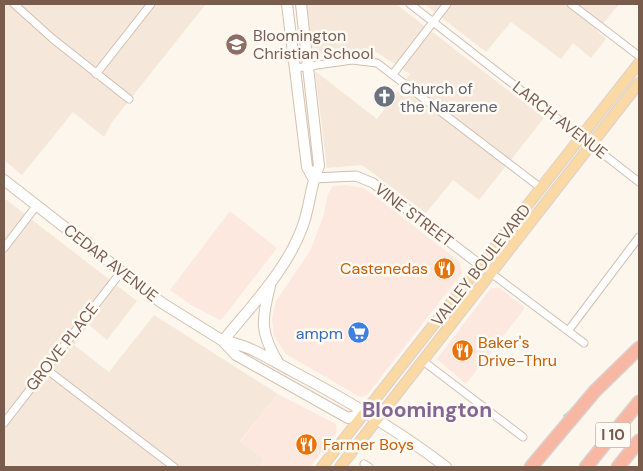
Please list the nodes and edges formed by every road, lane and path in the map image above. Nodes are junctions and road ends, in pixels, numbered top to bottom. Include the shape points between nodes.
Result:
1 (14, 4) edge
2 (151, 4) edge
3 (287, 4) edge
4 (300, 4) edge
5 (410, 4) edge
6 (447, 4) edge
7 (571, 4) edge
8 (433, 21) junction
9 (639, 56) edge
10 (639, 63) edge
11 (308, 67) junction
12 (296, 68) junction
13 (96, 74) junction
14 (393, 74) junction
15 (639, 83) edge
16 (129, 99) dead end
17 (582, 136) junction
18 (591, 144) junction
19 (313, 178) junction
20 (4, 180) edge
21 (639, 182) edge
22 (541, 188) junction
23 (37, 206) junction
24 (639, 237) edge
25 (4, 248) edge
26 (480, 265) junction
27 (121, 272) junction
28 (491, 273) junction
29 (272, 280) junction
30 (568, 331) junction
31 (223, 341) junction
32 (584, 343) dead end
33 (639, 348) edge
34 (423, 361) junction
35 (280, 364) junction
36 (46, 369) junction
37 (639, 402) edge
38 (364, 413) junction
39 (376, 420) junction
40 (4, 423) edge
41 (523, 437) dead end
42 (639, 441) edge
43 (174, 467) edge
44 (322, 467) edge
45 (340, 467) edge
46 (446, 467) edge
47 (531, 467) edge
48 (586, 467) edge
49 (618, 467) edge

1 - 13 street
2 - 13 street
3 - 12 main road
4 - 11 main road
5 - 8 street, LARCH AVENUE
6 - 8 street
7 - 9 street
8 - 14 street
8 - 17 street, LARCH AVENUE
10 - 17 main road, VALLEY BOULEVARD
11 - 12 street
11 - 14 street via 362,60 377,63
11 - 19 main road via 319,166
12 - 19 main road via 307,167
13 - 16 street
14 - 22 street
15 - 18 main road, VALLEY BOULEVARD
17 - 18 street, LARCH AVENUE
17 - 22 main road, VALLEY BOULEVARD
18 - 21 street, LARCH AVENUE
18 - 28 main road, VALLEY BOULEVARD
19 - 26 street, VINE STREET via 356,176 369,180
19 - 29 main road via 302,228
20 - 23 main road, CEDAR AVENUE
22 - 26 main road, VALLEY BOULEVARD
23 - 25 street
23 - 27 main road, CEDAR AVENUE
24 - 30 street
26 - 38 main road, VALLEY BOULEVARD
27 - 31 main road, CEDAR AVENUE via 162,303
27 - 36 street, GROVE PLACE
28 - 30 street
28 - 34 main road, VALLEY BOULEVARD
29 - 31 main road
29 - 35 main road via 262,324 269,347
30 - 32 street
31 - 35 main road, CEDAR AVENUE via 242,344
31 - 38 main road, CEDAR AVENUE via 236,356 348,418
33 - 47 highway via 596,391
34 - 39 main road, VALLEY BOULEVARD
34 - 41 street
35 - 38 main road, CEDAR AVENUE
36 - 40 street, GROVE PLACE
36 - 43 street
37 - 48 highway, I 10
38 - 39 main road, CEDAR AVENUE
38 - 44 main road, VALLEY BOULEVARD
39 - 45 main road, VALLEY BOULEVARD
39 - 46 main road, CEDAR AVENUE via 418,445
42 - 49 highway, I 10

